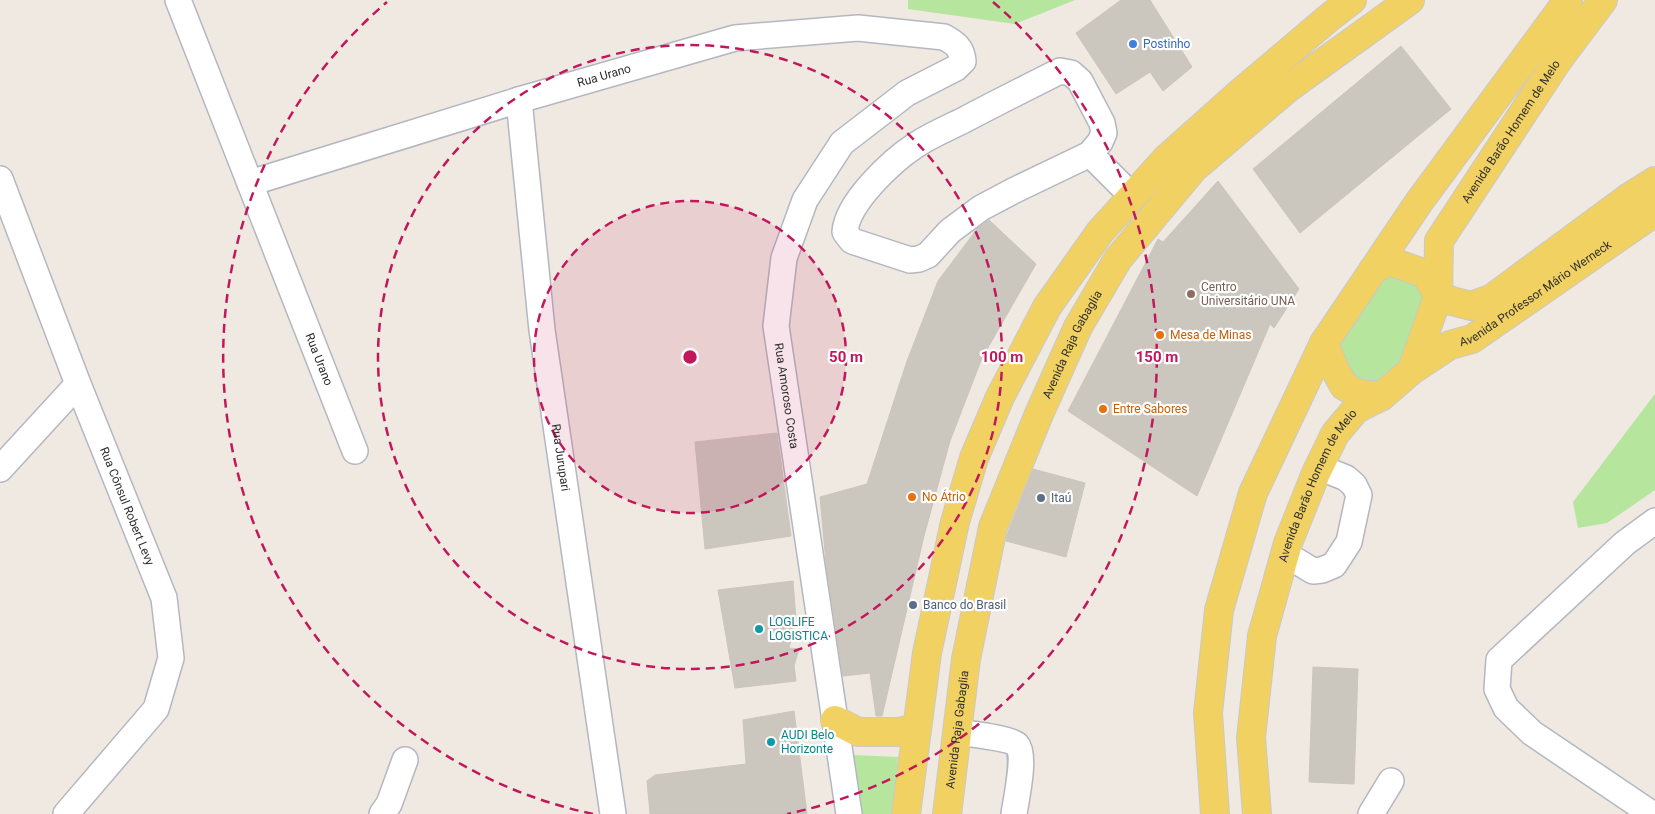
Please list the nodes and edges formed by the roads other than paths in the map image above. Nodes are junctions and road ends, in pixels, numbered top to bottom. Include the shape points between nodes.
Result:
1 (178, 0) edge
2 (1352, 0) edge
3 (1410, 0) edge
4 (1568, 0) edge
5 (1603, 0) edge
6 (1336, 8) edge
7 (962, 53) joint
8 (519, 100) junction
9 (1090, 154) junction
10 (0, 179) edge
11 (1655, 180) edge
12 (250, 184) junction
13 (1132, 196) junction
14 (1628, 198) junction
15 (1645, 218) edge
16 (1373, 270) junction
17 (1438, 296) junction
18 (1324, 343) junction
19 (1412, 370) junction
20 (78, 384) junction
21 (1382, 396) junction
22 (355, 451) dead end
23 (1319, 467) junction
24 (0, 469) edge
25 (1655, 521) edge
26 (1284, 555) junction
27 (835, 720) junction
28 (917, 728) junction
29 (957, 732) junction
30 (404, 760) dead end
31 (1392, 781) dead end
32 (66, 814) edge
33 (382, 814) edge
34 (613, 814) edge
35 (849, 814) edge
36 (906, 814) edge
37 (947, 814) edge
38 (1014, 814) edge
39 (1215, 814) edge
40 (1256, 814) edge
41 (1371, 814) edge
42 (1652, 814) edge

1 - 12 street, Rua Urano
2 - 6 main road
3 - 29 main road, Avenida Raja Gabaglia via 1288,88 1194,168 1118,259 1078,327 993,527 966,658
4 - 16 main road via 1419,202
5 - 17 main road, Avenida Barão Homem de Melo via 1558,60 1439,241
6 - 13 main road via 1173,152
7 - 8 street, Rua Urano via 955,43 944,37 858,28 735,38
7 - 27 street, Rua Amoroso Costa via 963,61 956,68 907,93 842,143 805,200 784,258 776,326
8 - 12 street, Rua Urano
8 - 34 street, Rua Jurupari via 542,330
9 - 9 street via 1104,133 1102,123 1080,81 1071,73 1060,71 918,144 896,160 854,206 845,232 852,241 910,260 920,259 981,208
9 - 13 street
10 - 20 street, Rua Cônsul Robert Levy
11 - 14 main road, Avenida Professor Mário Werneck
12 - 22 street, Rua Urano
13 - 28 main road via 1100,232 1047,307 1000,397 974,458 939,593
14 - 15 main road via 1640,194 1646,203
14 - 17 main road, Avenida Professor Mário Werneck via 1491,300 1471,306
15 - 19 main road, Avenida Professor Mário Werneck via 1472,340 1450,345
16 - 17 main road via 1388,262 1412,268 1426,274
16 - 18 main road
17 - 19 main road, Avenida Barão Homem de Melo
18 - 21 main road via 1344,386 1359,394
18 - 39 main road via 1254,493 1219,610 1208,713
19 - 21 main road, Avenida Barão Homem de Melo
20 - 24 street
20 - 32 street, Rua Cônsul Robert Levy via 164,598 171,658 156,709
21 - 23 main road, Avenida Barão Homem de Melo via 1356,409 1335,434
23 - 26 main road, Avenida Barão Homem de Melo
23 - 26 street via 1346,478 1359,495 1349,542 1334,565 1322,570 1313,571
25 - 42 street via 1626,543 1499,660 1497,689 1506,708 1532,733
26 - 40 main road, Avenida Barão Homem de Melo via 1262,636 1251,738
27 - 28 main road via 858,732 899,732
27 - 35 street, Rua Amoroso Costa
28 - 36 main road
29 - 37 main road, Avenida Raja Gabaglia
29 - 38 street via 1016,744 1021,759
30 - 33 street via 389,804
31 - 41 street

